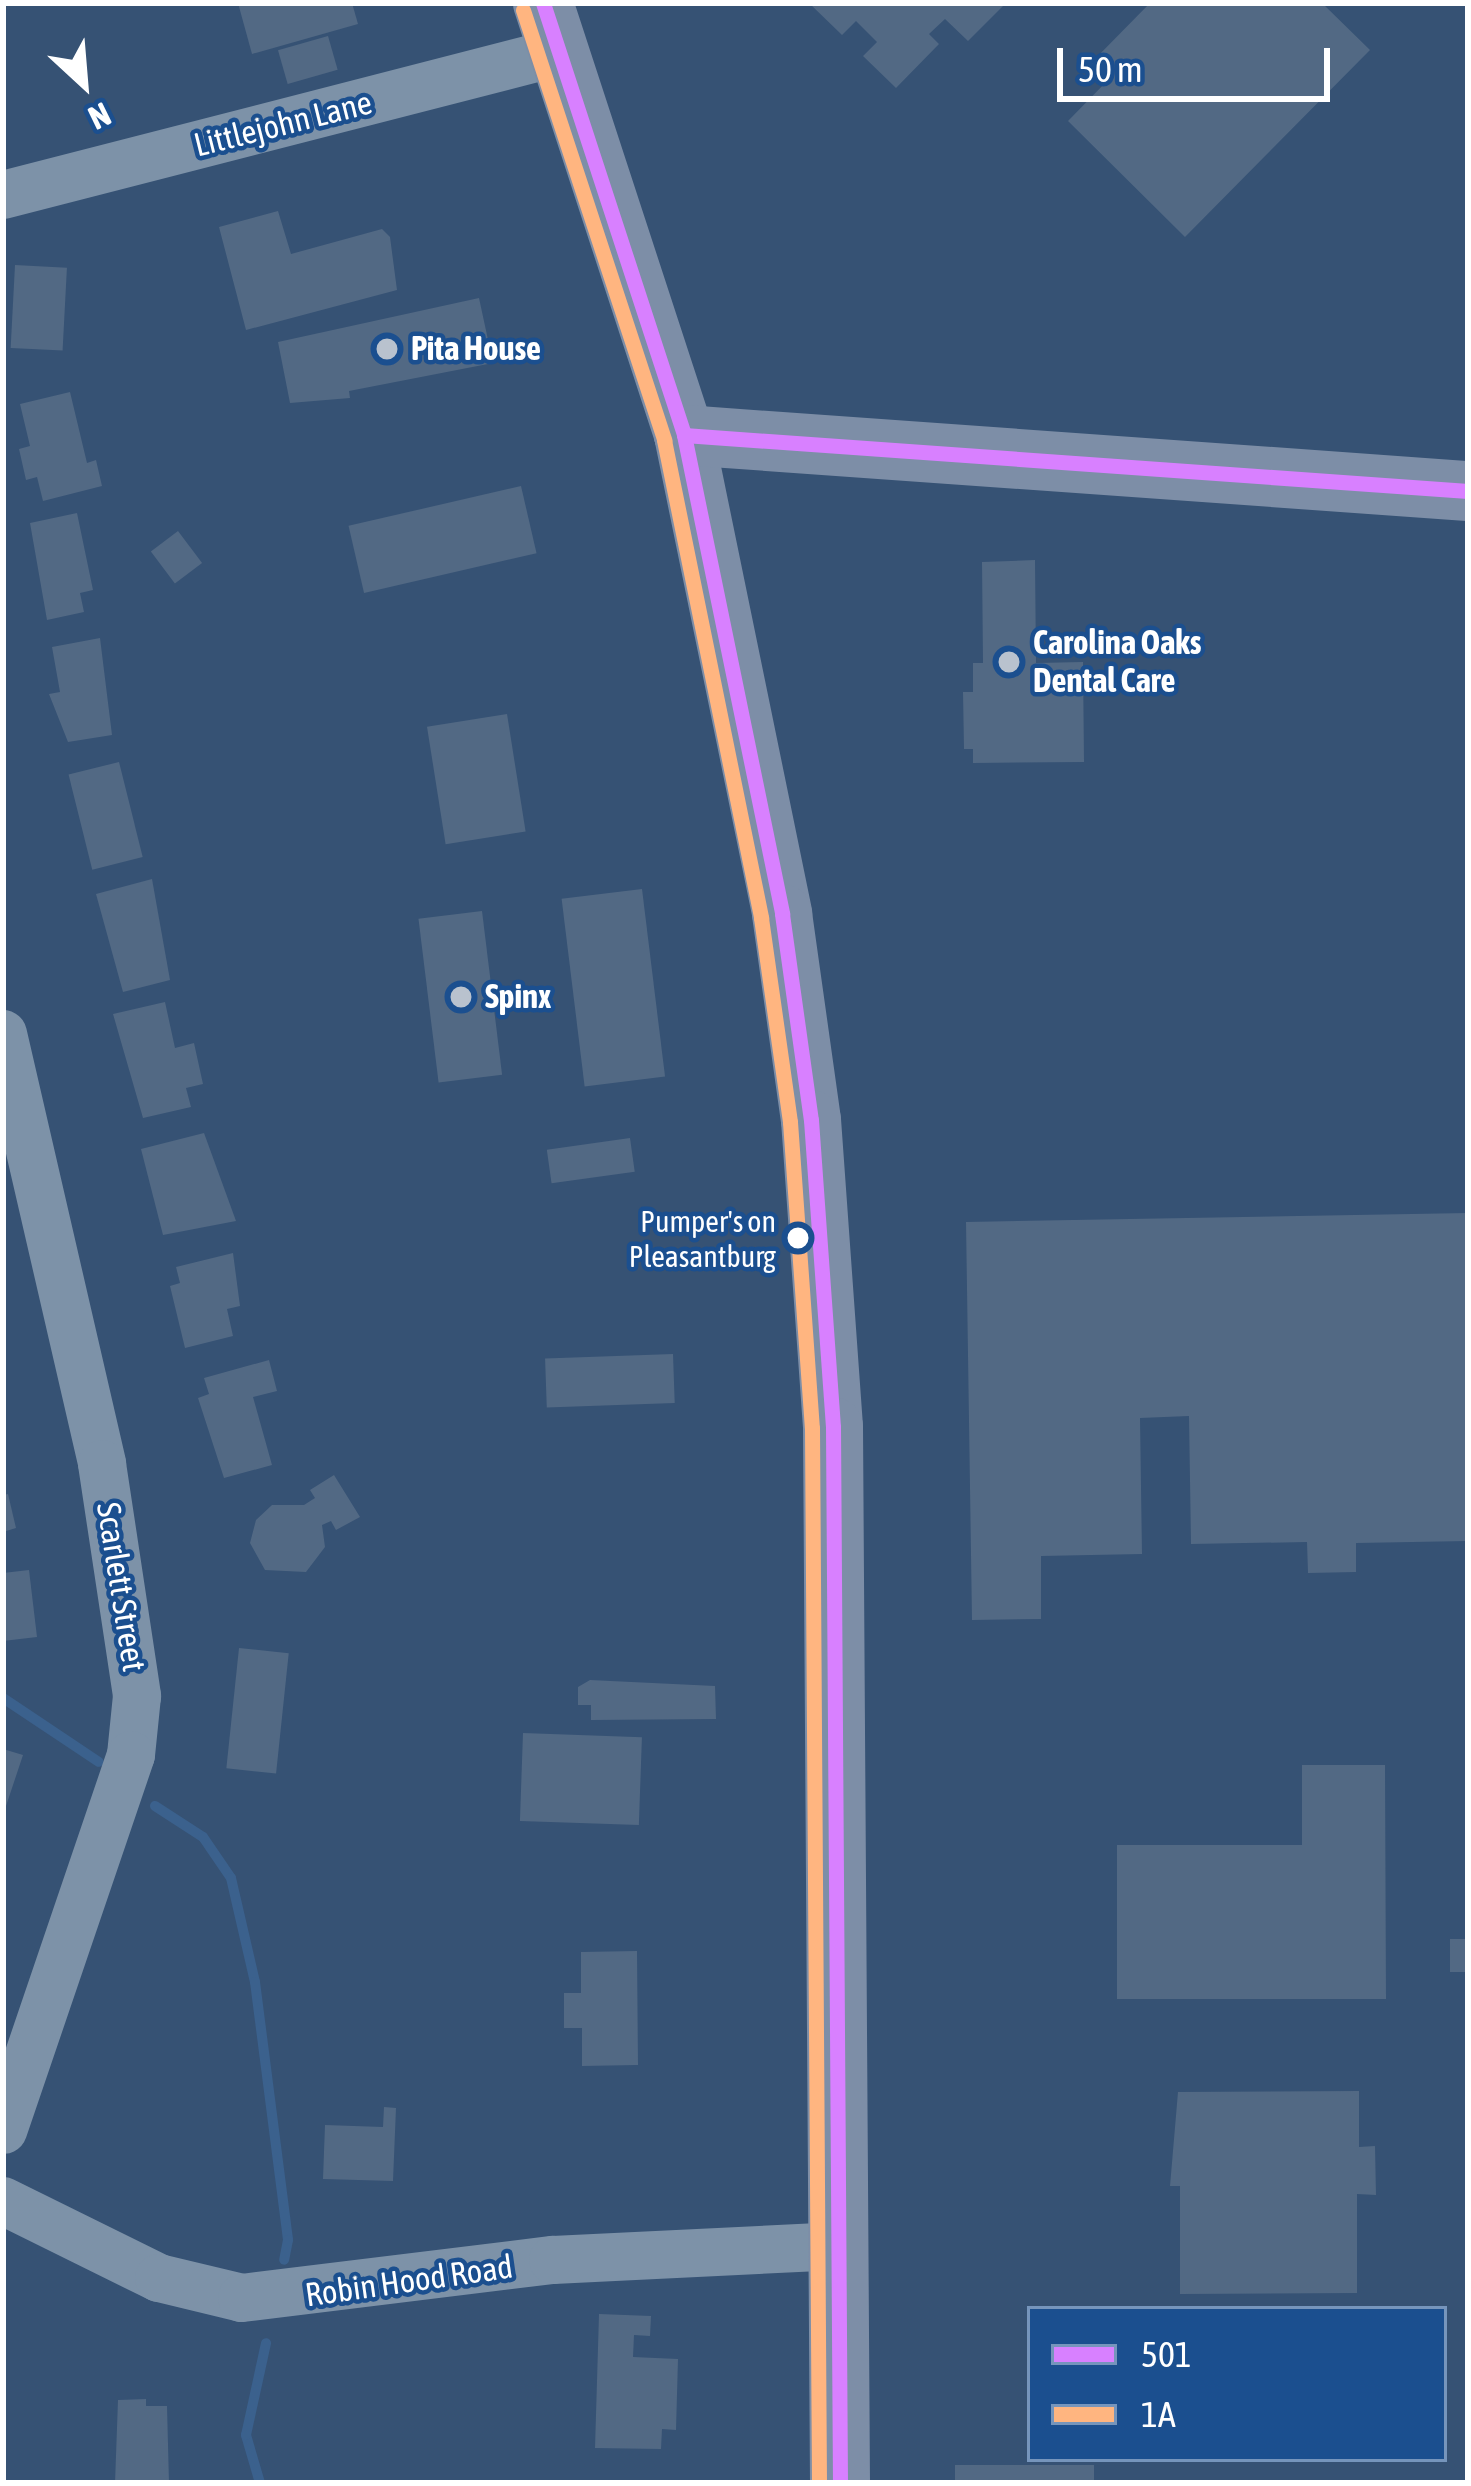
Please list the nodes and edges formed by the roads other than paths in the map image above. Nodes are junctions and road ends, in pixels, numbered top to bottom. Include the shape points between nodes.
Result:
1 (553, 27) edge
2 (3, 195) edge
3 (684, 435) junction
4 (1468, 491) edge
5 (3, 1034) edge
6 (3, 2130) edge
7 (3, 2201) edge
8 (835, 2246) junction
9 (840, 2483) edge

1 - 2 street, Littlejohn Lane
1 - 3 main road
3 - 4 main road
3 - 8 main road via 782,914 811,1120 833,1427
5 - 6 street, Scarlett Street via 102,1464 137,1696 131,1755
7 - 8 street, Robin Hood Road via 159,2278 242,2298 553,2260
8 - 9 main road

